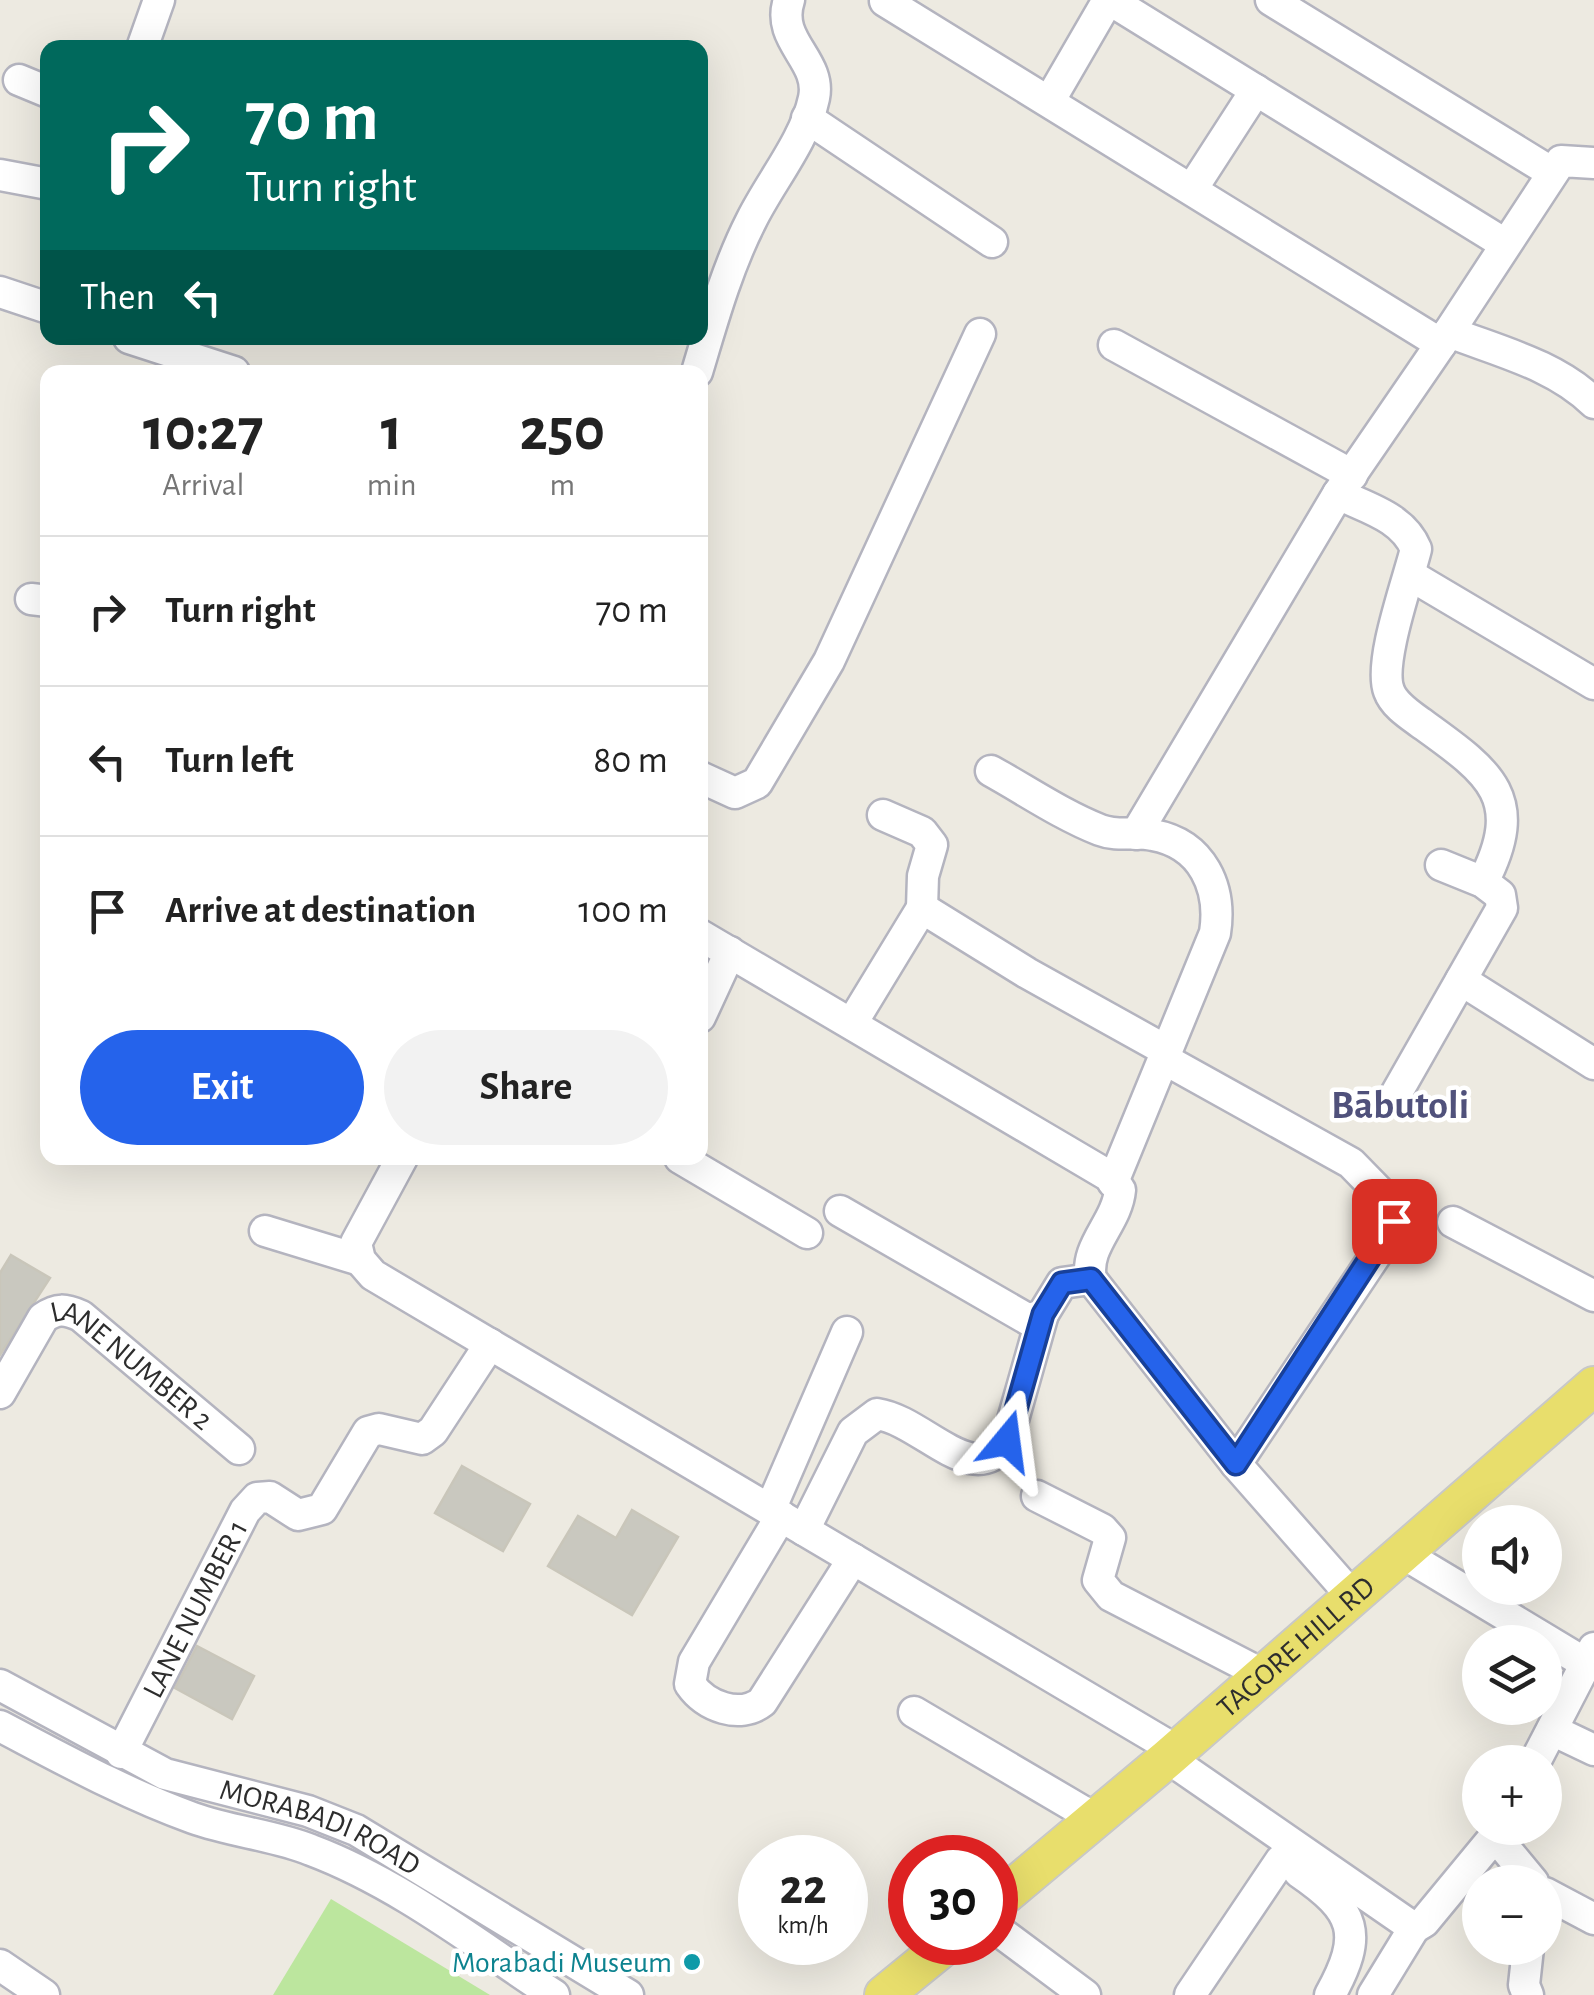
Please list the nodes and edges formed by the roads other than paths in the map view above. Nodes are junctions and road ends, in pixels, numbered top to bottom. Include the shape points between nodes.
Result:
1 (158, 0) edge
2 (789, 0) edge
3 (885, 0) edge
4 (1109, 0) edge
5 (1271, 0) edge
6 (145, 40) edge
7 (19, 80) dead end
8 (40, 89) edge
9 (1256, 90) junction
10 (1050, 100) junction
11 (807, 118) junction
12 (1594, 164) edge
13 (1551, 172) junction
14 (0, 175) edge
15 (40, 182) edge
16 (1192, 189) junction
17 (992, 242) dead end
18 (1505, 244) junction
19 (0, 292) edge
20 (40, 305) edge
21 (708, 327) edge
22 (980, 334) dead end
23 (1445, 338) junction
24 (151, 345) edge
25 (1114, 345) dead end
26 (212, 365) edge
27 (1594, 404) edge
28 (1345, 484) junction
29 (1410, 575) junction
30 (1594, 684) edge
31 (992, 771) dead end
32 (708, 781) edge
33 (883, 815) dead end
34 (1136, 834) junction
35 (1442, 865) dead end
36 (1483, 882) junction
37 (922, 908) junction
38 (708, 940) edge
39 (730, 952) junction
40 (1462, 980) junction
41 (708, 1000) edge
42 (852, 1023) junction
43 (1165, 1055) junction
44 (1594, 1064) edge
45 (1392, 1102) dead end
46 (398, 1165) edge
47 (692, 1165) edge
48 (1114, 1182) junction
49 (840, 1211) dead end
50 (1454, 1222) dead end
51 (266, 1231) dead end
52 (807, 1232) dead end
53 (360, 1260) junction
54 (1091, 1279) junction
55 (1594, 1296) edge
56 (1043, 1314) junction
57 (848, 1332) dead end
58 (490, 1344) junction
59 (1594, 1386) edge
60 (0, 1393) edge
61 (238, 1449) dead end
62 (1236, 1464) junction
63 (1037, 1496) dead end
64 (785, 1519) junction
65 (1402, 1554) junction
66 (852, 1559) junction
67 (1352, 1596) junction
68 (1590, 1656) edge
69 (1262, 1674) junction
70 (2, 1691) edge
71 (914, 1712) dead end
72 (0, 1726) edge
73 (1552, 1730) junction
74 (1544, 1745) edge
75 (1594, 1750) edge
76 (121, 1753) junction
77 (1165, 1760) junction
78 (1094, 1818) junction
79 (1486, 1845) edge
80 (1281, 1860) junction
81 (1018, 1883) edge
82 (1562, 1902) edge
83 (1594, 1919) edge
84 (1414, 1928) junction
85 (1018, 1945) edge
86 (923, 1965) edge
87 (1525, 1965) edge
88 (0, 1966) edge
89 (890, 1994) edge
90 (44, 1995) edge
91 (554, 1995) edge
92 (628, 1995) edge
93 (1085, 1995) edge
94 (1190, 1995) edge
95 (1330, 1995) edge
96 (1372, 1995) edge
97 (1528, 1995) edge

1 - 6 street
2 - 11 street via 784,22 813,74
3 - 10 street
4 - 9 street
4 - 10 street
5 - 13 street
7 - 8 street
9 - 16 street
9 - 18 street
10 - 16 street
11 - 17 street
11 - 21 street via 749,224
12 - 13 street via 1561,161
13 - 18 street
14 - 15 street
16 - 23 street
18 - 23 street
19 - 20 street
22 - 32 street via 829,661 757,783 735,793
23 - 27 street via 1544,369
23 - 28 street
24 - 26 street
25 - 28 street
28 - 29 street via 1409,534 1416,550
28 - 34 street
29 - 30 street
29 - 36 street via 1386,671 1389,692 1466,756 1501,801 1500,848
31 - 34 street via 1090,826
33 - 37 street via 922,832 932,845
34 - 43 street via 1177,842 1194,856 1212,878 1219,905 1215,933
35 - 36 street
36 - 40 street via 1500,895 1502,908
37 - 42 street
37 - 43 street
38 - 39 street
39 - 41 street
39 - 42 street
40 - 44 street
40 - 45 street
42 - 48 street
43 - 48 street
43 - 62 street via 1328,1148 1394,1207 1387,1238
46 - 53 street via 362,1226
47 - 52 street
48 - 54 street via 1118,1209 1092,1254
49 - 56 street via 1016,1316
50 - 55 street
51 - 53 street
53 - 58 street
54 - 56 street via 1062,1283
54 - 62 street
56 - 64 street via 1007,1441 996,1458 964,1457 894,1416 877,1414 852,1432
57 - 64 street
58 - 64 street
58 - 76 street, LANE NUMBER 1 via 422,1438 368,1432 322,1509 298,1515 270,1497 256,1498
59 - 65 main road, TAGORE HILL RD
60 - 61 street, LANE NUMBER 2 via 44,1318 67,1310
62 - 67 street
63 - 69 street via 1110,1538 1098,1580 1111,1596
64 - 66 street
64 - 66 street via 694,1662 690,1684 696,1692 738,1712 762,1702
65 - 67 main road, TAGORE HILL RD
65 - 68 street
66 - 77 street
67 - 69 main road, TAGORE HILL RD
68 - 73 street
69 - 77 main road, TAGORE HILL RD
70 - 76 street, MORABADI ROAD
71 - 78 street
72 - 91 street, MORABADI ROAD via 142,1799 310,1849 357,1871
73 - 74 street
73 - 75 street
76 - 92 street, MORABADI ROAD via 165,1774 356,1830
77 - 78 main road, TAGORE HILL RD
77 - 80 street
77 - 84 street
78 - 81 main road, TAGORE HILL RD
79 - 84 street
80 - 94 street
80 - 95 street via 1324,1889 1353,1930 1346,1966
82 - 83 street
84 - 96 street
85 - 93 street
86 - 89 main road
87 - 97 street
88 - 90 street

